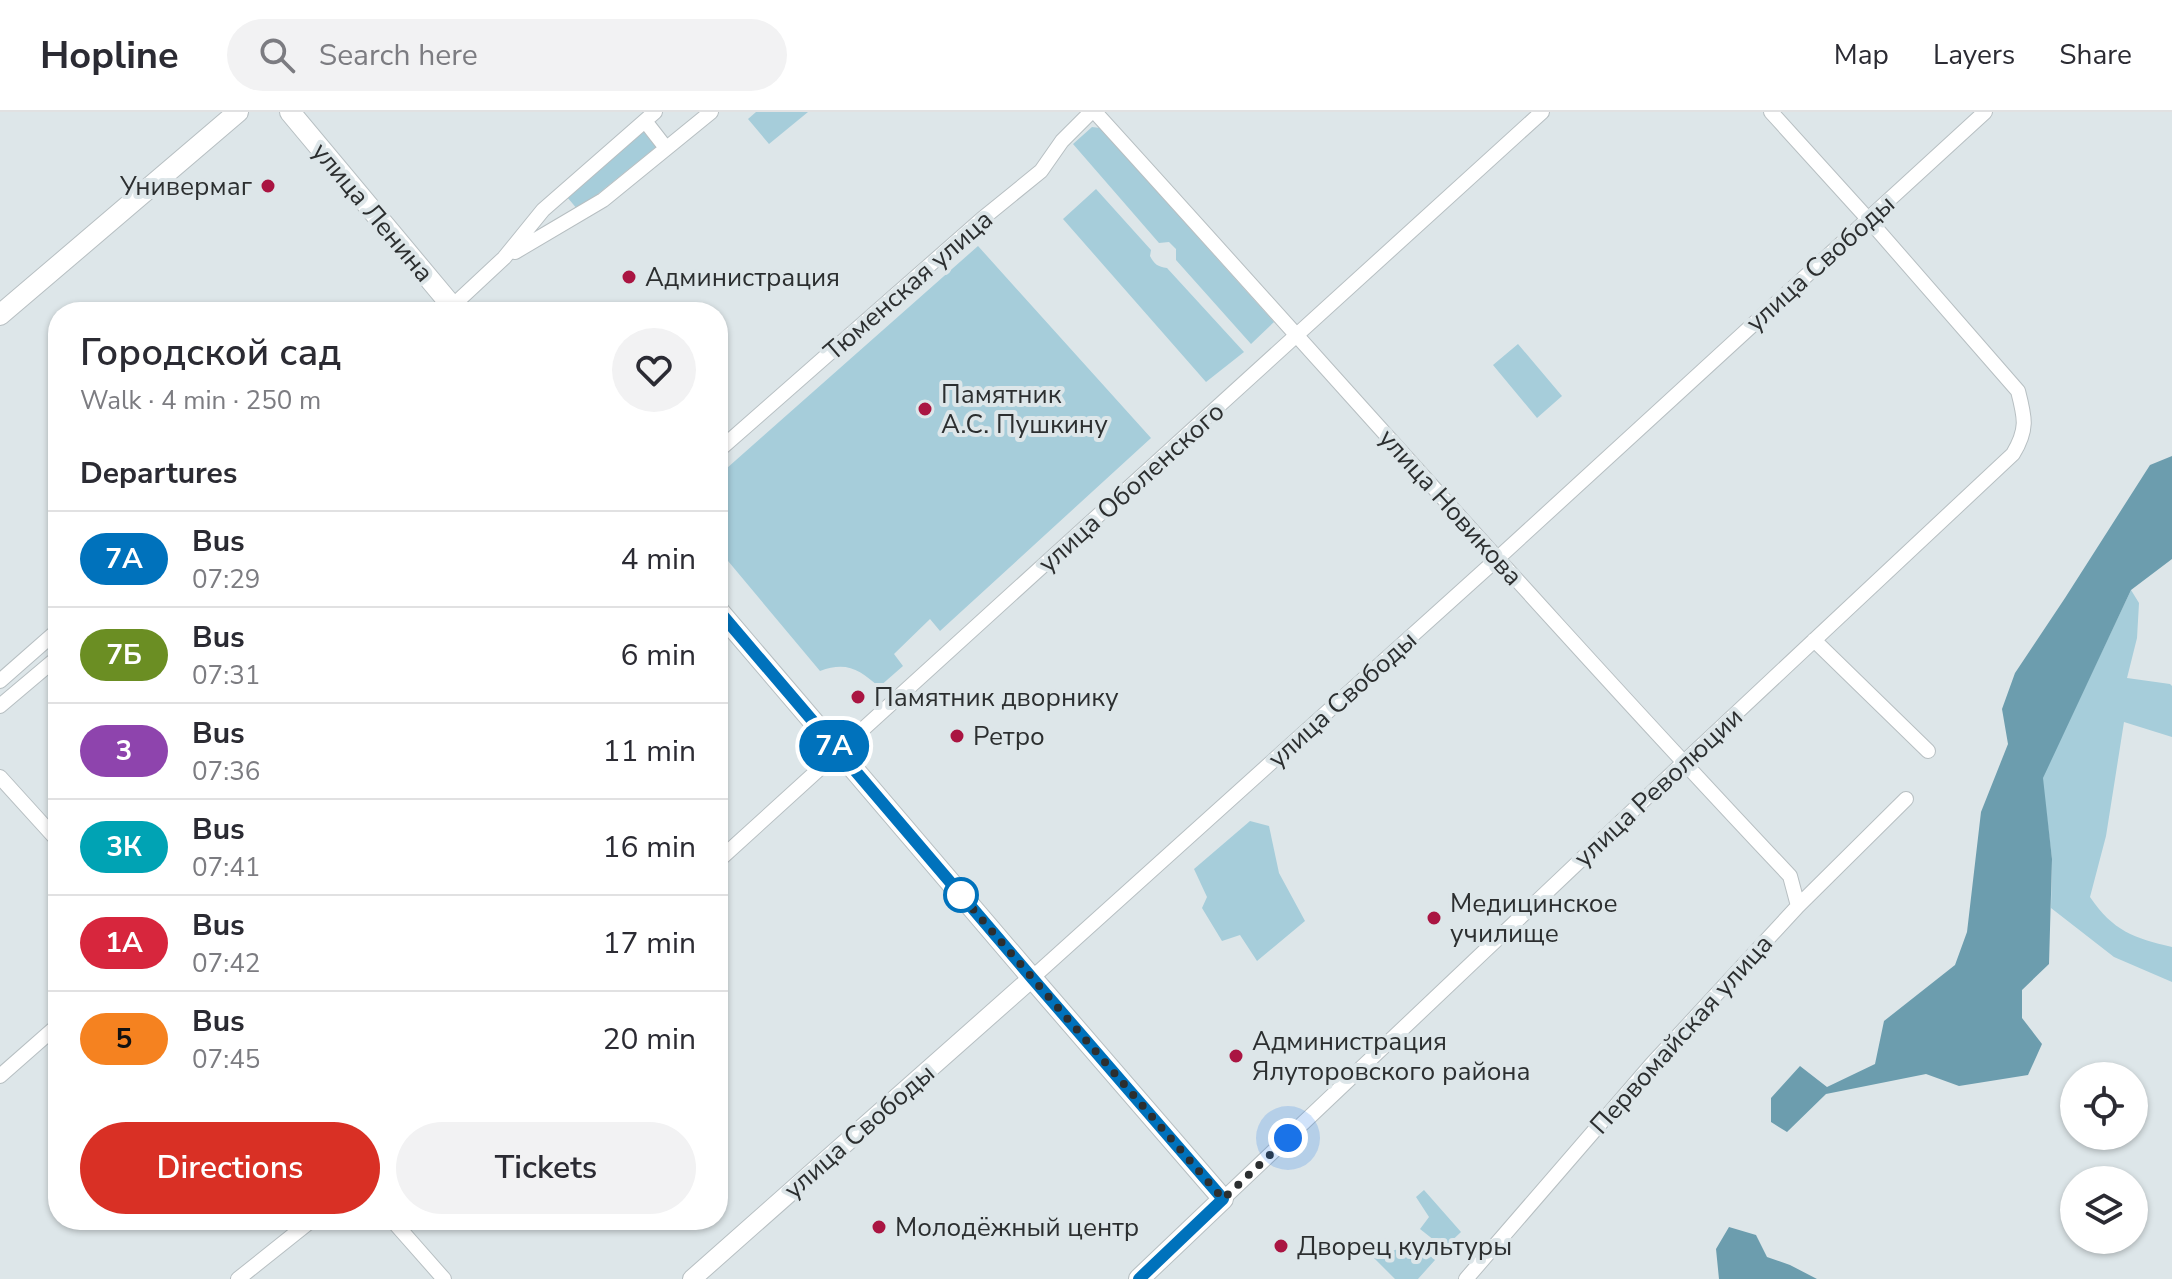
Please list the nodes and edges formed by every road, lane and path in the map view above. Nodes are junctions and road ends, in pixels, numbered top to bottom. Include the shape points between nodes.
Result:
1 (238, 112) edge
2 (290, 112) edge
3 (711, 112) edge
4 (1093, 112) edge
5 (1542, 112) edge
6 (1771, 112) edge
7 (1985, 112) edge
8 (650, 116) edge
9 (666, 148) junction
10 (1868, 219) junction
11 (504, 258) junction
12 (445, 302) edge
13 (460, 302) edge
14 (0, 315) edge
15 (1298, 335) junction
16 (728, 442) edge
17 (1497, 559) junction
18 (728, 622) edge
19 (48, 639) edge
20 (1814, 640) junction
21 (48, 665) edge
22 (0, 681) edge
23 (0, 706) edge
24 (1928, 751) dead end
25 (839, 752) junction
26 (1683, 763) junction
27 (0, 777) edge
28 (1906, 799) dead end
29 (48, 830) edge
30 (728, 852) edge
31 (1798, 906) junction
32 (1032, 978) junction
33 (48, 1034) edge
34 (0, 1076) edge
35 (1223, 1199) junction
36 (299, 1230) edge
37 (401, 1230) edge
38 (238, 1279) edge
39 (444, 1279) edge
40 (692, 1279) edge
41 (1139, 1279) edge
42 (1466, 1279) edge

1 - 14 main road
2 - 12 main road, улица Ленина
3 - 9 street
4 - 15 street, улица Новикова
4 - 16 street, Тюменская улица via 1062,141 1041,171
5 - 15 street, улица Оболенского
6 - 10 street
7 - 10 street, улица Свободы
8 - 9 street
8 - 11 street via 543,210
9 - 11 street via 603,200
10 - 17 street, улица Свободы
10 - 20 street, улица Революции via 2018,391 2026,421 2013,454
11 - 13 street
15 - 17 street, улица Новикова
15 - 25 street, улица Оболенского
17 - 26 street, улица Новикова
17 - 32 street, улица Свободы
18 - 25 main road
19 - 22 street
20 - 24 street
20 - 26 street, улица Революции
21 - 23 street
25 - 30 street, улица Оболенского
25 - 32 main road
26 - 31 street, улица Новикова via 1790,876
26 - 35 street, улица Революции
27 - 29 street
28 - 31 street, Первомайская улица
31 - 42 street, Первомайская улица via 1651,1065
32 - 35 main road
32 - 40 street, улица Свободы
33 - 34 street
35 - 41 main road, улица Революции
36 - 38 street
37 - 39 street

